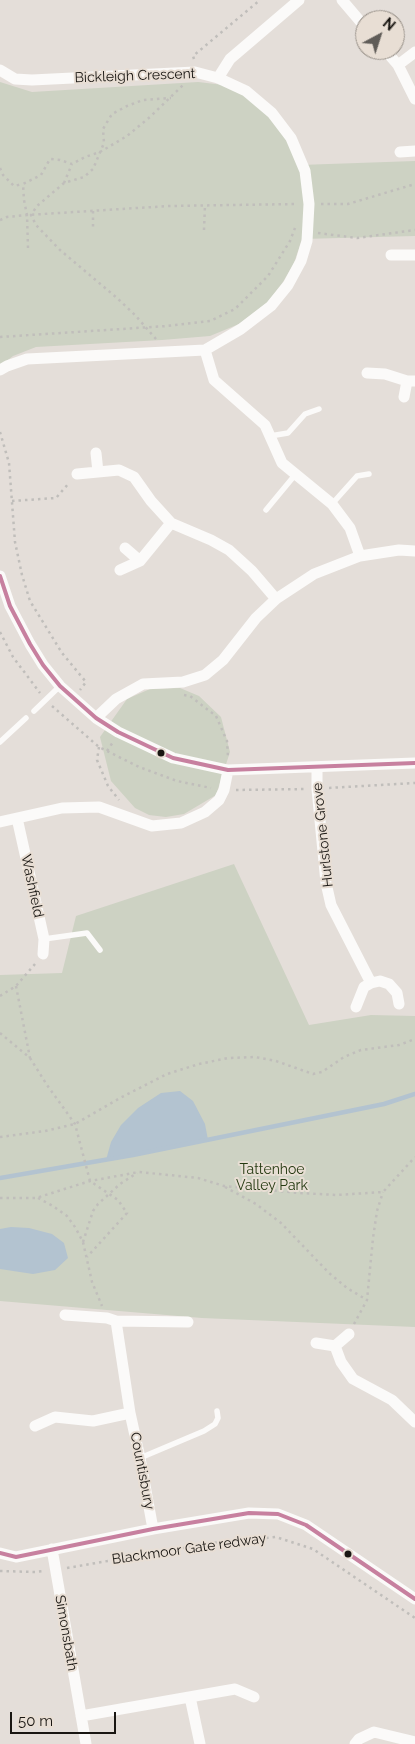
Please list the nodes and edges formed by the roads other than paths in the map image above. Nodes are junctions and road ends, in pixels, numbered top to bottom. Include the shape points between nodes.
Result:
1 (299, 0) edge
2 (342, 0) edge
3 (355, 15) edge
4 (415, 52) edge
5 (393, 60) edge
6 (398, 65) junction
7 (0, 70) edge
8 (218, 78) junction
9 (415, 99) edge
10 (415, 151) edge
11 (400, 152) dead end
12 (391, 255) dead end
13 (415, 255) edge
14 (204, 350) junction
15 (0, 370) edge
16 (367, 373) dead end
17 (411, 381) edge
18 (404, 396) dead end
19 (319, 408) dead end
20 (270, 436) junction
21 (96, 453) dead end
22 (98, 472) junction
23 (77, 474) road end
24 (369, 474) dead end
25 (295, 475) junction
26 (332, 504) junction
27 (266, 510) dead end
28 (171, 523) junction
29 (125, 548) dead end
30 (415, 551) edge
31 (360, 556) junction
32 (140, 561) junction
33 (120, 570) dead end
34 (0, 576) edge
35 (276, 599) junction
36 (5, 608) edge
37 (60, 686) junction
38 (34, 711) dead end
39 (26, 718) dead end
40 (96, 718) junction
41 (0, 742) edge
42 (415, 763) edge
43 (317, 767) junction
44 (228, 770) junction
45 (17, 818) junction
46 (0, 822) edge
47 (44, 939) junction
48 (100, 950) dead end
49 (43, 954) road end
50 (371, 983) junction
51 (400, 1004) dead end
52 (356, 1007) dead end
53 (65, 1315) dead end
54 (111, 1319) junction
55 (188, 1322) dead end
56 (349, 1334) road end
57 (316, 1343) dead end
58 (335, 1346) junction
59 (217, 1411) dead end
60 (130, 1413) junction
61 (415, 1422) edge
62 (35, 1426) dead end
63 (140, 1458) junction
64 (153, 1529) junction
65 (52, 1549) junction
66 (0, 1553) edge
67 (415, 1599) edge
68 (190, 1697) junction
69 (254, 1697) dead end
70 (81, 1716) junction
71 (415, 1742) edge
72 (86, 1744) edge
73 (200, 1744) edge
74 (356, 1744) edge

1 - 8 street via 230,60
2 - 3 street
4 - 6 street
5 - 6 street
6 - 9 street
7 - 8 street, Bickleigh Crescent via 15,79 32,80 195,72
8 - 14 street, Bickleigh Crescent via 246,91 272,113 291,138 305,171 310,204 301,261 288,284 271,306
10 - 11 street
12 - 13 street
14 - 15 street, Bickleigh Crescent via 27,359
14 - 20 street via 214,380 265,425
16 - 17 street
17 - 18 street
19 - 20 lane via 305,414 288,432
20 - 25 street via 282,463
21 - 22 street
22 - 23 street
22 - 28 street via 119,470 134,476
24 - 26 lane via 357,476
25 - 26 street
25 - 27 lane
26 - 31 street via 350,528
28 - 32 street
28 - 35 street via 229,550
29 - 32 street
30 - 31 street
31 - 35 street via 314,574
32 - 33 street
34 - 36 street
35 - 40 street via 256,618 223,660 205,675 183,682 143,684 116,698
36 - 37 street
37 - 38 lane
37 - 40 street
39 - 41 lane
40 - 44 street via 173,758
42 - 43 street
43 - 44 street
43 - 50 street, Hurlstone Grove via 326,883 331,905
44 - 45 street via 219,800 205,812 181,824 152,826 99,807 62,808
45 - 46 street
45 - 47 street, Washfield
47 - 48 lane via 87,933
47 - 49 street, Washfield
50 - 51 street via 389,984 397,993
50 - 52 street via 364,987
53 - 54 street
54 - 55 street
54 - 60 street, Countisbury
56 - 58 street
57 - 58 street
58 - 61 street via 353,1380 392,1400
59 - 63 lane via 215,1424 204,1431
60 - 62 street, Countisbury via 93,1421 55,1417
60 - 63 street, Countisbury
63 - 64 street, Countisbury
64 - 65 street
64 - 67 street via 249,1512 278,1514 306,1525
65 - 66 street via 16,1557
65 - 70 street, Simonsbath
68 - 69 street via 235,1689
68 - 70 street
68 - 73 street
70 - 72 street, Simonsbath
71 - 74 street via 374,1732 359,1738

